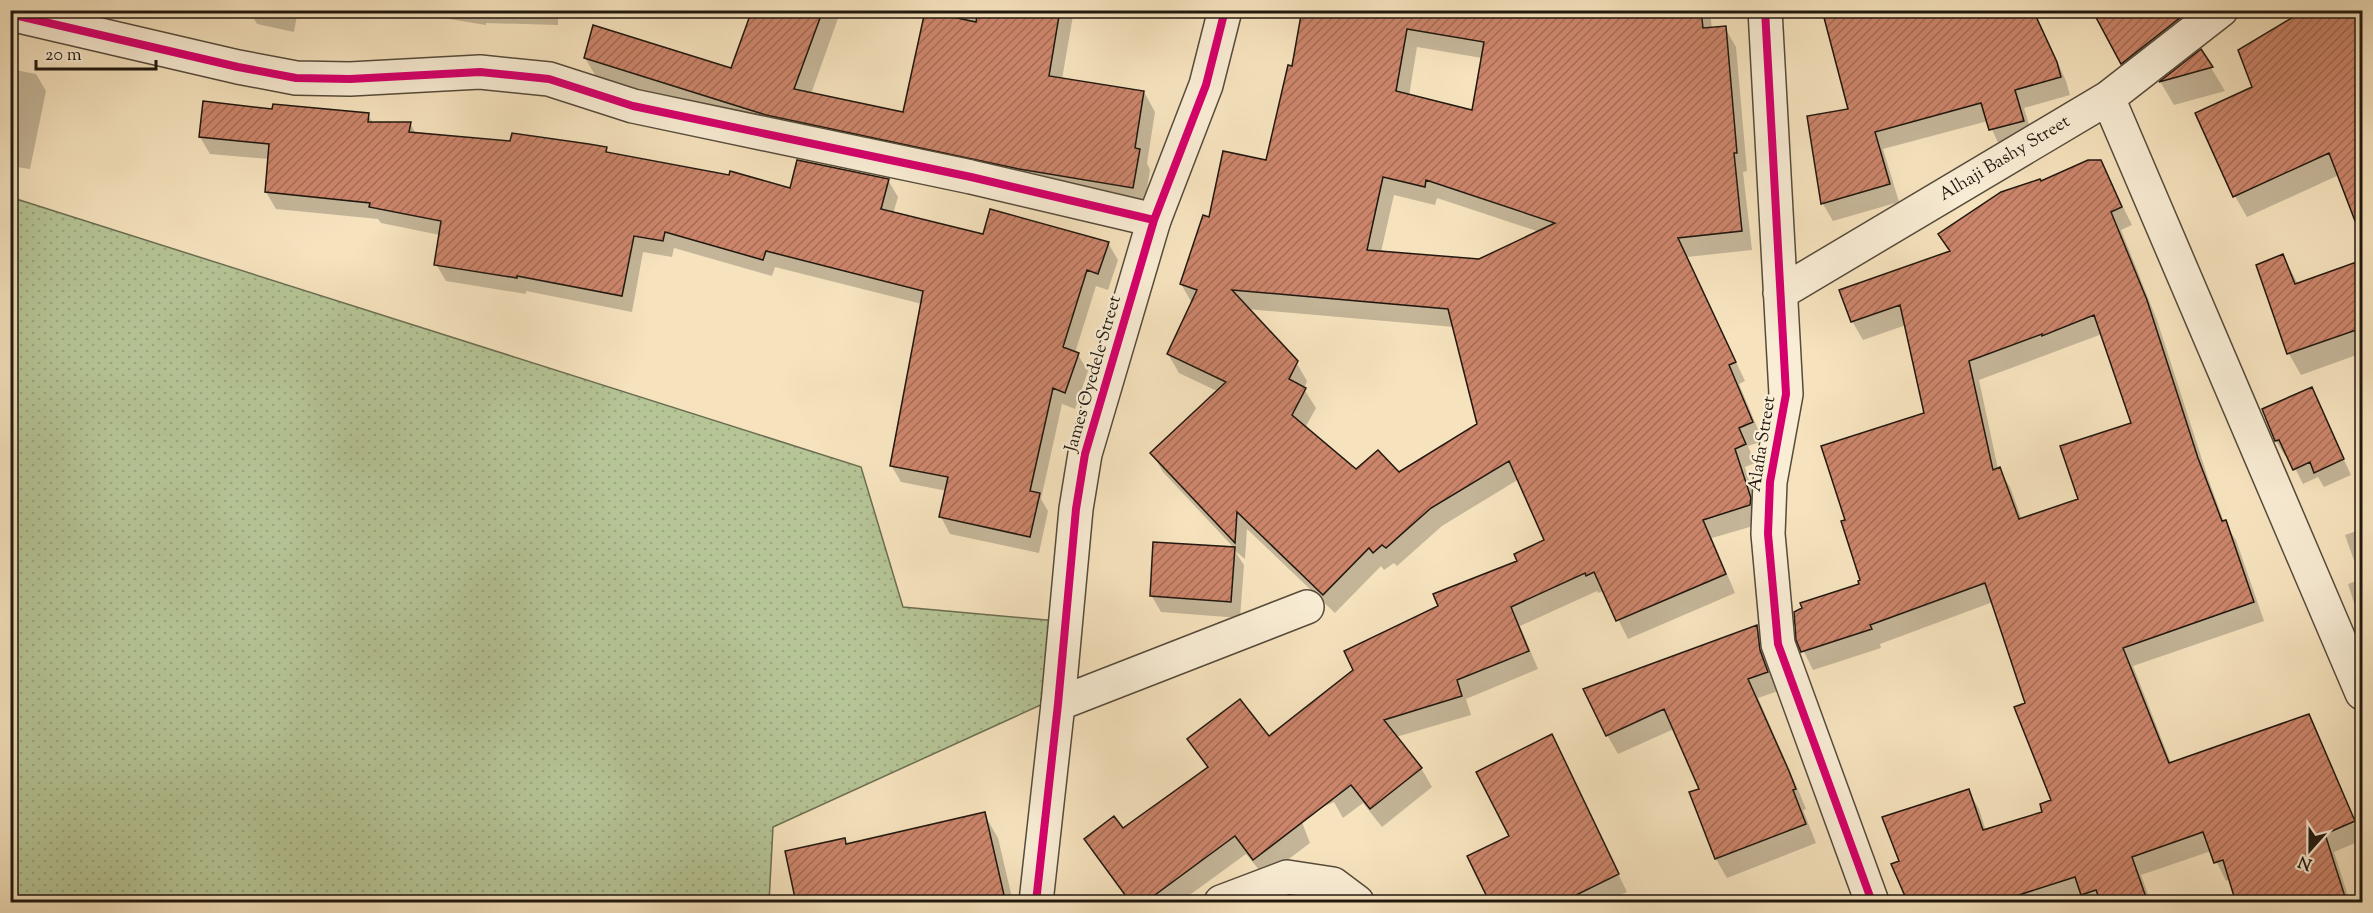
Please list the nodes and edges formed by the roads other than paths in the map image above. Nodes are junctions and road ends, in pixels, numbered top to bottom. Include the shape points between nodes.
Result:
1 (1225, 10) edge
2 (1765, 10) edge
3 (2221, 10) edge
4 (10, 14) edge
5 (2108, 98) junction
6 (1154, 220) junction
7 (1780, 292) junction
8 (1307, 608) dead end
9 (2362, 693) edge
10 (1058, 705) junction
11 (1036, 903) edge
12 (1221, 903) edge
13 (1357, 903) edge
14 (1872, 903) edge

1 - 6 street, James Oyedele Street via 1206,85
2 - 7 street, Alafia Street
3 - 5 street, Alhaji Bashy Street
4 - 6 street via 297,78 480,72 549,79 633,106
5 - 7 street, Alhaji Bashy Street
5 - 9 street
6 - 10 street, James Oyedele Street via 1085,454 1076,508
7 - 14 street, Alafia Street via 1786,394 1770,482 1768,534 1778,644
8 - 10 street
10 - 11 street, James Oyedele Street
12 - 13 street via 1287,877 1333,884

